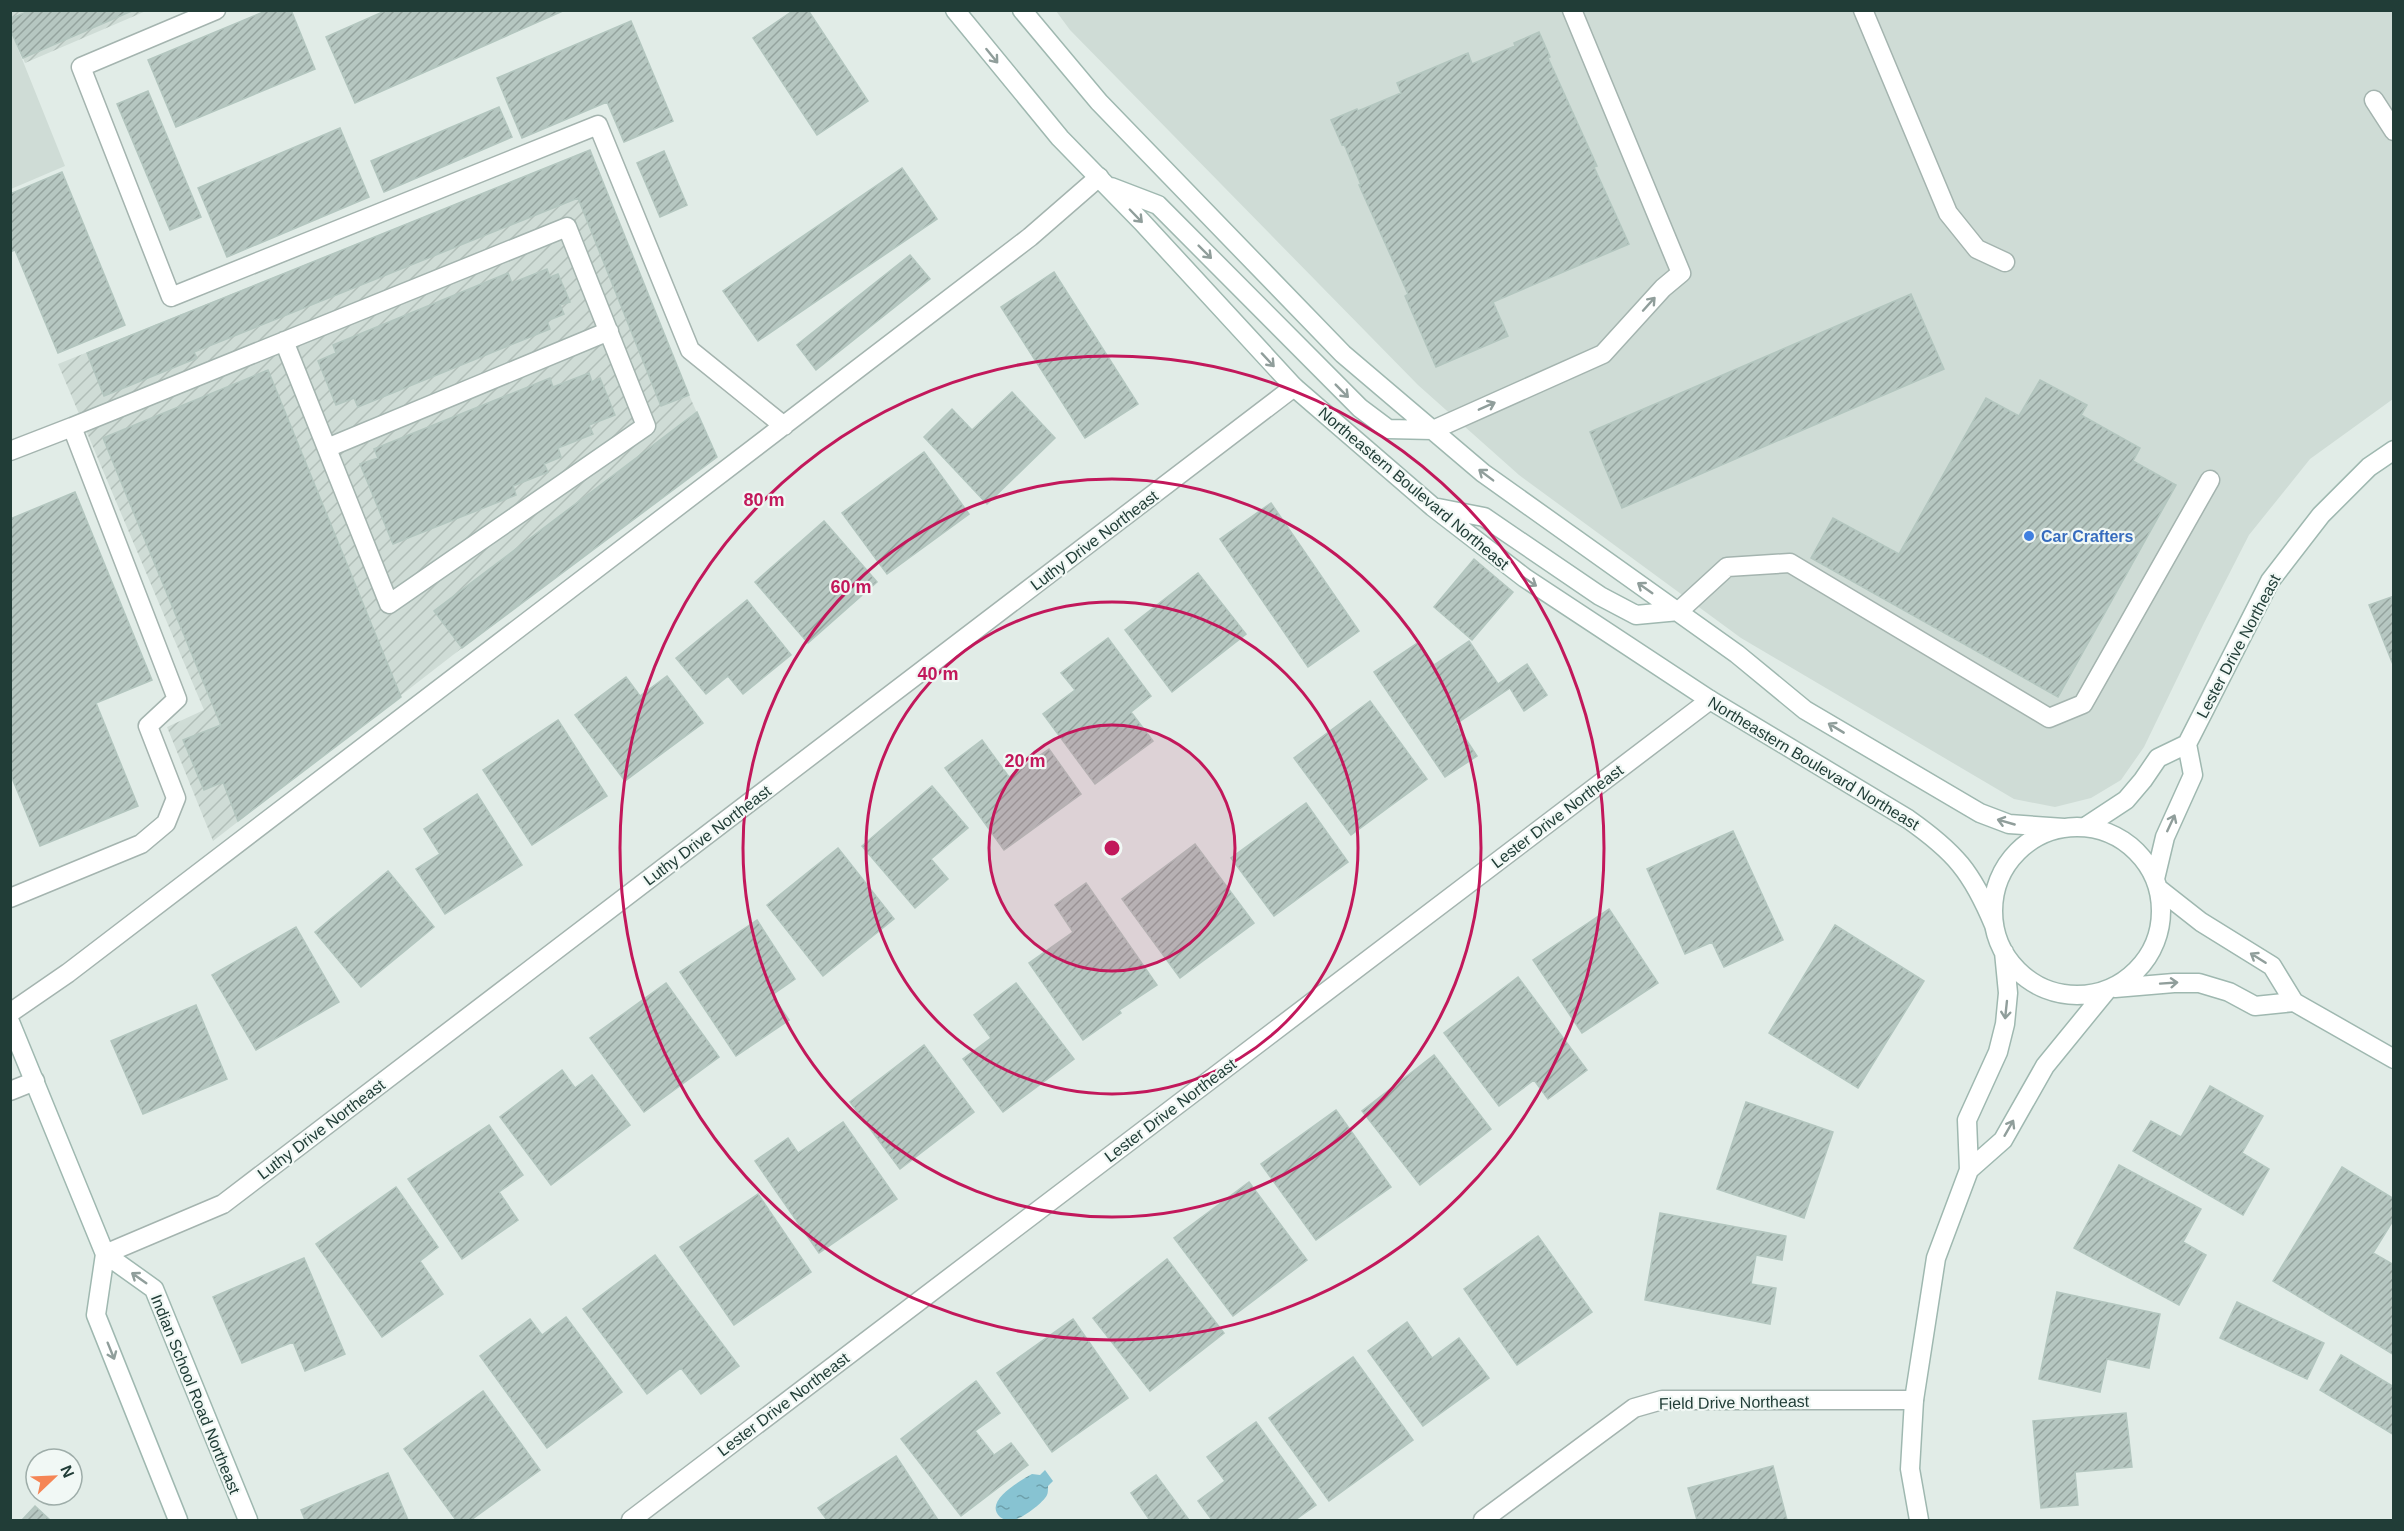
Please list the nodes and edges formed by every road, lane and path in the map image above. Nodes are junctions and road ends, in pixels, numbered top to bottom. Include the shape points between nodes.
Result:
1 (216, 10) edge
2 (955, 10) edge
3 (1022, 10) edge
4 (1572, 10) edge
5 (1863, 10) edge
6 (2374, 100) dead end
7 (2394, 131) edge
8 (1103, 181) junction
9 (2005, 262) dead end
10 (609, 331) junction
11 (284, 341) junction
12 (1294, 387) junction
13 (784, 426) junction
14 (72, 427) junction
15 (1433, 430) junction
16 (327, 448) junction
17 (2394, 450) edge
18 (10, 451) edge
19 (2210, 480) dead end
20 (1433, 507) junction
21 (1679, 612) junction
22 (1710, 700) junction
23 (2187, 744) junction
24 (2085, 827) junction
25 (2064, 828) junction
26 (2157, 884) junction
27 (10, 898) edge
28 (1994, 925) junction
29 (2004, 952) junction
30 (2109, 989) junction
31 (2294, 1002) junction
32 (10, 1013) edge
33 (10, 1022) edge
34 (2394, 1059) edge
35 (35, 1081) junction
36 (10, 1091) edge
37 (1969, 1170) junction
38 (105, 1254) junction
39 (1914, 1400) junction
40 (178, 1521) edge
41 (248, 1521) edge
42 (631, 1521) edge
43 (1483, 1521) edge
44 (1919, 1521) edge

1 - 13 street via 81,67 171,297 598,125 690,350
2 -> 8 street, Northeastern Boulevard Northeast via 1060,138
3 - 15 street, Northeastern Boulevard Northeast via 1100,102 1343,354
15 -> 4 street via 1603,354 1681,273
5 - 9 street via 1948,213 1977,249
6 - 7 street
8 -> 12 street, Northeastern Boulevard Northeast
8 - 13 street
8 -> 15 street via 1158,205 1369,415 1388,429
10 - 11 street via 567,227
10 - 16 street
10 - 16 street via 646,426 389,604
11 - 14 street
11 - 16 street
12 - 20 street, Northeastern Boulevard Northeast
12 - 38 street, Luthy Drive Northeast via 223,1204
13 - 32 street via 78,966
14 - 18 street
14 - 27 street via 177,699 148,726 176,798 166,823 141,844
21 -> 15 street, Northeastern Boulevard Northeast via 1483,473
17 - 23 street, Lester Drive Northeast via 2369,467 2321,515 2270,581
19 - 21 street via 2083,704 2049,718 1790,563 1727,567
20 - 21 street via 1484,517 1600,596 1636,615
20 -> 22 street, Northeastern Boulevard Northeast via 1525,578
25 -> 21 street, Northeastern Boulevard Northeast via 2009,824 1980,813 1805,710
22 - 28 street, Northeastern Boulevard Northeast via 1930,834 1967,872
22 - 42 street, Lester Drive Northeast
23 - 24 street via 2158,759 2127,800
26 -> 23 street via 2165,837 2193,775
24 - 25 street, Northeastern Boulevard Northeast
24 - 26 street, Northeastern Boulevard Northeast via 2108,832 2127,843 2144,860
25 - 28 street, Northeastern Boulevard Northeast via 2039,836 2018,851 2002,873 1994,899
26 - 30 street, Northeastern Boulevard Northeast via 2161,913 2157,937 2146,959 2131,976
31 -> 26 street, Northeastern Boulevard Northeast via 2272,966 2201,922
28 - 29 street, Northeastern Boulevard Northeast
29 - 30 street, Northeastern Boulevard Northeast via 2018,971 2060,994 2084,995
29 -> 37 street via 2008,993 2005,1024 1998,1052 1966,1120
30 -> 31 street, Northeastern Boulevard Northeast via 2199,983 2229,992 2255,1006
37 -> 30 street via 2002,1140 2045,1066
31 - 34 street, Northeastern Boulevard Northeast
33 - 35 street
35 - 36 street
35 - 38 street
37 - 39 street via 1936,1258
38 -> 40 street via 96,1315
41 -> 38 street, Indian School Road Northeast via 154,1289
39 - 43 street, Field Drive Northeast via 1662,1400 1634,1408
39 - 44 street via 1910,1469

